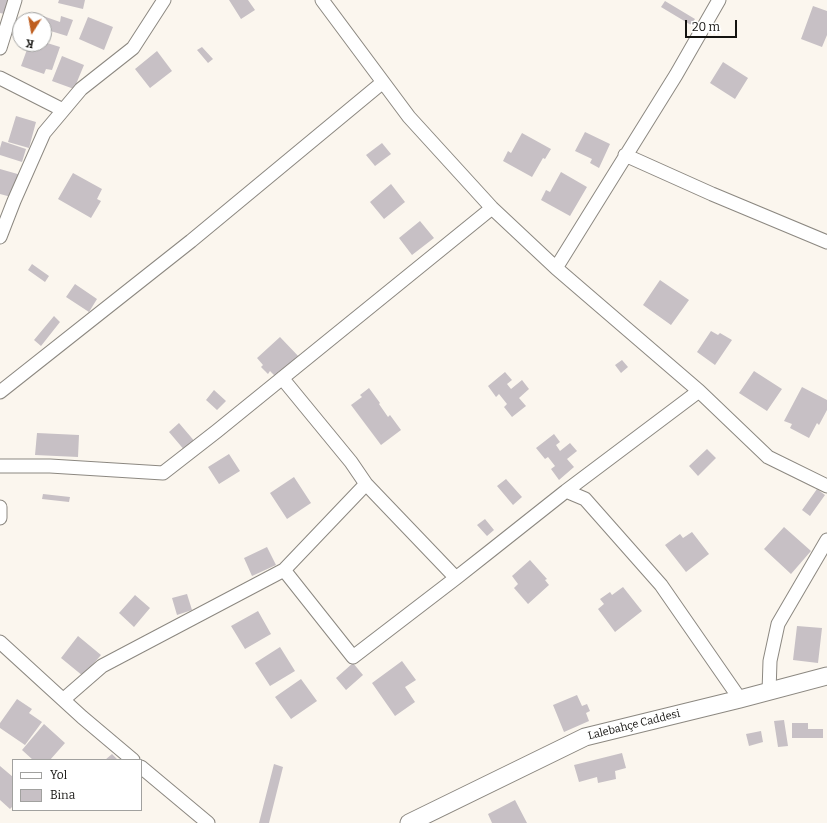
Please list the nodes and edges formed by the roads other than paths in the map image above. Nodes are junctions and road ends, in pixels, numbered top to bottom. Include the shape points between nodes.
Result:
1 (15, 0) edge
2 (164, 0) edge
3 (322, 0) edge
4 (719, 0) edge
5 (0, 48) edge
6 (0, 78) edge
7 (383, 82) junction
8 (63, 110) junction
9 (626, 155) junction
10 (492, 208) junction
11 (0, 237) edge
12 (827, 242) edge
13 (556, 268) junction
14 (282, 378) junction
15 (699, 391) junction
16 (0, 392) edge
17 (0, 466) edge
18 (366, 484) junction
19 (827, 486) edge
20 (566, 491) junction
21 (0, 507) edge
22 (0, 518) edge
23 (827, 540) edge
24 (284, 570) junction
25 (456, 578) junction
26 (0, 642) edge
27 (827, 676) edge
28 (769, 692) junction
29 (740, 699) junction
30 (64, 700) junction
31 (132, 759) edge
32 (142, 768) edge
33 (208, 823) edge
34 (409, 823) edge

1 - 5 street
2 - 8 street via 133,48 81,89
3 - 7 street
4 - 9 street
6 - 8 street
7 - 10 street via 409,117
7 - 16 street via 191,241
8 - 11 street via 44,133
9 - 12 street
9 - 13 street
10 - 13 street
10 - 14 street
13 - 15 street
14 - 17 street via 163,472
14 - 18 street
15 - 19 street via 768,457
15 - 20 street
18 - 24 street
18 - 25 street
20 - 25 street
20 - 29 street via 585,499 661,585
21 - 22 street
23 - 28 street via 778,624 770,661
24 - 25 street via 353,657
24 - 30 street via 102,666
26 - 30 street
27 - 28 street, Lalebahçe Caddesi
28 - 29 street, Lalebahçe Caddesi
29 - 34 street, Lalebahçe Caddesi via 585,737
30 - 31 street
32 - 33 street

